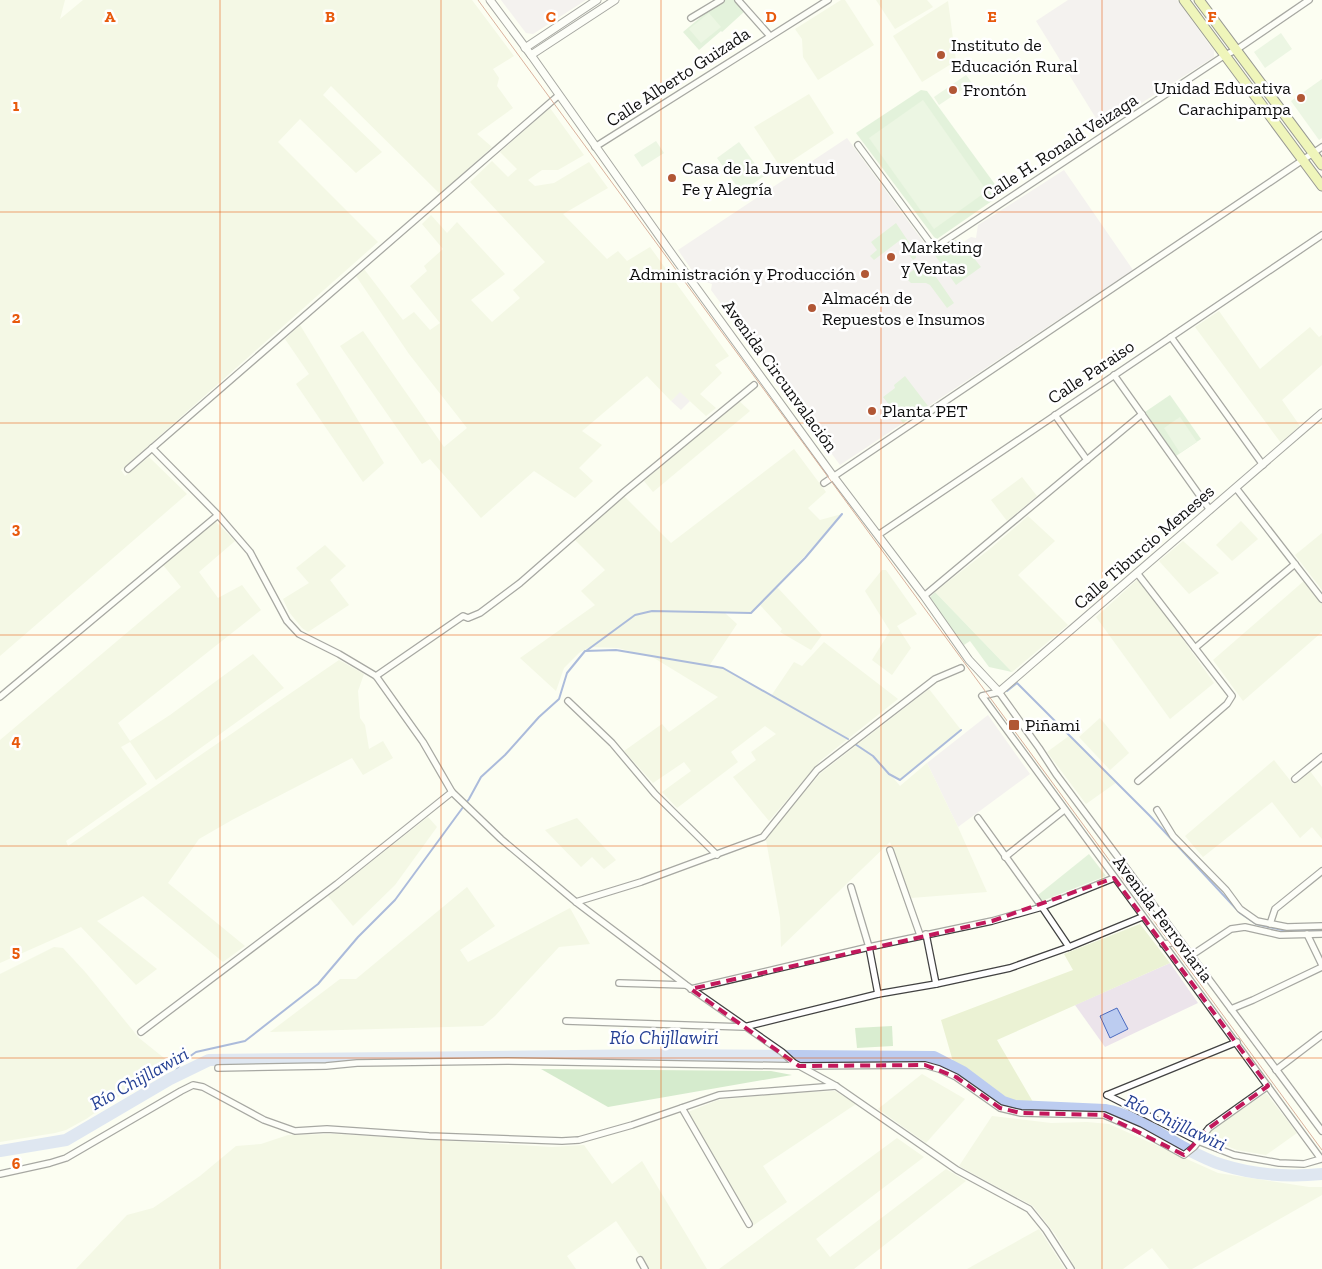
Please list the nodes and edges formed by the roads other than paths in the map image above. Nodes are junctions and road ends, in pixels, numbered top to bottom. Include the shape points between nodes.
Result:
1 (490, 0) edge
2 (597, 0) edge
3 (615, 0) edge
4 (721, 0) edge
5 (738, 0) edge
6 (828, 0) edge
7 (1184, 0) edge
8 (1199, 0) edge
9 (1309, 0) edge
10 (691, 18) dead end
11 (770, 36) junction
12 (525, 48) junction
13 (1236, 50) junction
14 (532, 55) junction
15 (1225, 55) junction
16 (559, 95) junction
17 (858, 145) dead end
18 (595, 147) junction
19 (1322, 147) edge
20 (1313, 153) junction
21 (1303, 159) junction
22 (1322, 165) edge
23 (1322, 186) edge
24 (1322, 235) edge
25 (1171, 337) junction
26 (1114, 375) junction
27 (754, 385) dead end
28 (1142, 414) junction
29 (1322, 414) edge
30 (1055, 415) junction
31 (152, 448) junction
32 (1087, 460) junction
33 (1263, 464) junction
34 (128, 469) dead end
35 (833, 476) junction
36 (824, 483) dead end
37 (1236, 488) junction
38 (1210, 510) junction
39 (218, 515) junction
40 (878, 535) junction
41 (1295, 564) junction
42 (1137, 573) junction
43 (924, 596) junction
44 (1322, 599) edge
45 (1195, 648) junction
46 (961, 668) dead end
47 (376, 676) junction
48 (999, 692) junction
49 (982, 696) joint
50 (0, 697) edge
51 (568, 701) dead end
52 (1322, 757) edge
53 (1295, 779) dead end
54 (1138, 781) dead end
55 (452, 792) junction
56 (1064, 810) junction
57 (1157, 810) dead end
58 (978, 818) dead end
59 (890, 850) dead end
60 (717, 855) junction
61 (1005, 857) junction
62 (1322, 871) edge
63 (1114, 878) junction
64 (851, 887) dead end
65 (576, 902) junction
66 (1042, 907) junction
67 (1142, 917) junction
68 (1270, 924) junction
69 (1322, 926) edge
70 (1307, 934) junction
71 (1322, 934) edge
72 (923, 935) junction
73 (1180, 942) junction
74 (1163, 944) junction
75 (868, 947) junction
76 (1069, 947) junction
77 (1192, 955) junction
78 (1322, 966) edge
79 (619, 983) dead end
80 (936, 984) junction
81 (689, 987) junction
82 (878, 994) junction
83 (1231, 1008) junction
84 (566, 1021) dead end
85 (744, 1027) junction
86 (141, 1032) dead end
87 (1322, 1035) edge
88 (1237, 1042) junction
89 (796, 1064) junction
90 (218, 1068) dead end
91 (1276, 1070) junction
92 (836, 1086) junction
93 (1268, 1086) junction
94 (682, 1108) junction
95 (1322, 1131) edge
96 (1196, 1144) junction
97 (1321, 1159) edge
98 (0, 1174) edge
99 (749, 1224) dead end
100 (640, 1260) dead end
101 (645, 1269) edge
102 (1071, 1269) edge

1 - 12 street, Avenida Circunvalación
2 - 12 street
3 - 14 street
4 - 10 street
5 - 11 street
6 - 11 street, Calle Alberto Guizada
7 - 15 main road
8 - 13 main road
9 - 13 street, Calle H. Ronald Veizaga
11 - 18 street, Calle Alberto Guizada
12 - 14 street, Avenida Circunvalación
13 - 15 street, Calle H. Ronald Veizaga
13 - 20 main road
14 - 16 street, Avenida Circunvalación
15 - 17 street, Calle H. Ronald Veizaga via 934,248
15 - 21 main road
16 - 18 street, Avenida Circunvalación
16 - 31 street
18 - 35 street, Avenida Circunvalación
19 - 20 street
20 - 21 street
20 - 22 main road
21 - 23 main road
21 - 35 street
24 - 25 street, Calle Paraiso
25 - 26 street, Calle Paraiso
25 - 33 street
26 - 28 street
26 - 30 street, Calle Paraiso
27 - 47 street via 520,583 480,613 468,618 463,616
28 - 32 street
28 - 38 street
29 - 33 street, Calle Tiburcio Meneses
30 - 32 street
30 - 40 street, Calle Paraiso
31 - 34 street
31 - 39 street
32 - 43 street
33 - 37 street, Calle Tiburcio Meneses
35 - 36 street
35 - 40 street, Avenida Circunvalación
37 - 38 street, Calle Tiburcio Meneses
37 - 41 street
38 - 42 street, Calle Tiburcio Meneses
39 - 47 street via 250,552 287,621 300,634
39 - 50 street
40 - 43 street, Avenida Circunvalación
41 - 44 street
41 - 45 street
42 - 45 street
42 - 48 street, Calle Tiburcio Meneses
43 - 48 street, Avenida Circunvalación via 969,660
45 - 54 street via 1232,696 1227,704
46 - 60 street via 935,679 818,770 763,837
47 - 55 street via 423,742
48 - 49 street, Calle Tiburcio Meneses
48 - 73 street, Avenida Ferroviaria
49 - 56 street, Avenida Ferroviaria
51 - 60 street
52 - 53 street
55 - 65 street via 501,839
55 - 86 street via 337,884
56 - 61 street
56 - 63 street, Avenida Ferroviaria
57 - 68 street via 1173,836 1226,890 1240,909 1256,921
58 - 61 street
59 - 72 street
60 - 65 street
61 - 66 street
62 - 68 street via 1274,909
63 - 66 street
63 - 67 street, Avenida Ferroviaria
64 - 75 street
65 - 81 street
66 - 72 street
66 - 76 street
67 - 74 street, Avenida Ferroviaria
67 - 76 street
68 - 69 street via 1287,928
70 - 71 street
70 - 77 street via 1280,935 1245,927 1230,929
70 - 78 street
72 - 75 street
72 - 80 street
73 - 74 street
73 - 77 street, Avenida Ferroviaria
74 - 88 street, Avenida Ferroviaria
75 - 81 street
75 - 82 street
76 - 80 street via 1010,968
77 - 83 street, Avenida Ferroviaria
78 - 83 street
79 - 81 street
80 - 82 street
81 - 85 street
82 - 85 street
83 - 91 street, Avenida Ferroviaria
84 - 85 street
85 - 89 street
87 - 91 street
88 - 93 street, Avenida Ferroviaria
88 - 96 street via 1107,1095
89 - 90 street via 517,1061
89 - 92 street
89 - 96 street via 925,1065 956,1077 1000,1108 1021,1113 1104,1115 1184,1154
91 - 95 street, Avenida Ferroviaria
92 - 94 street via 719,1095
92 - 102 street via 957,1170 1028,1209
93 - 96 street via 1209,1128
93 - 97 street, Avenida Ferroviaria
94 - 98 street via 579,1140 429,1136 327,1129 295,1131 264,1120 193,1085 66,1158
94 - 99 street
96 - 97 street via 1279,1164 1304,1164
100 - 101 street

